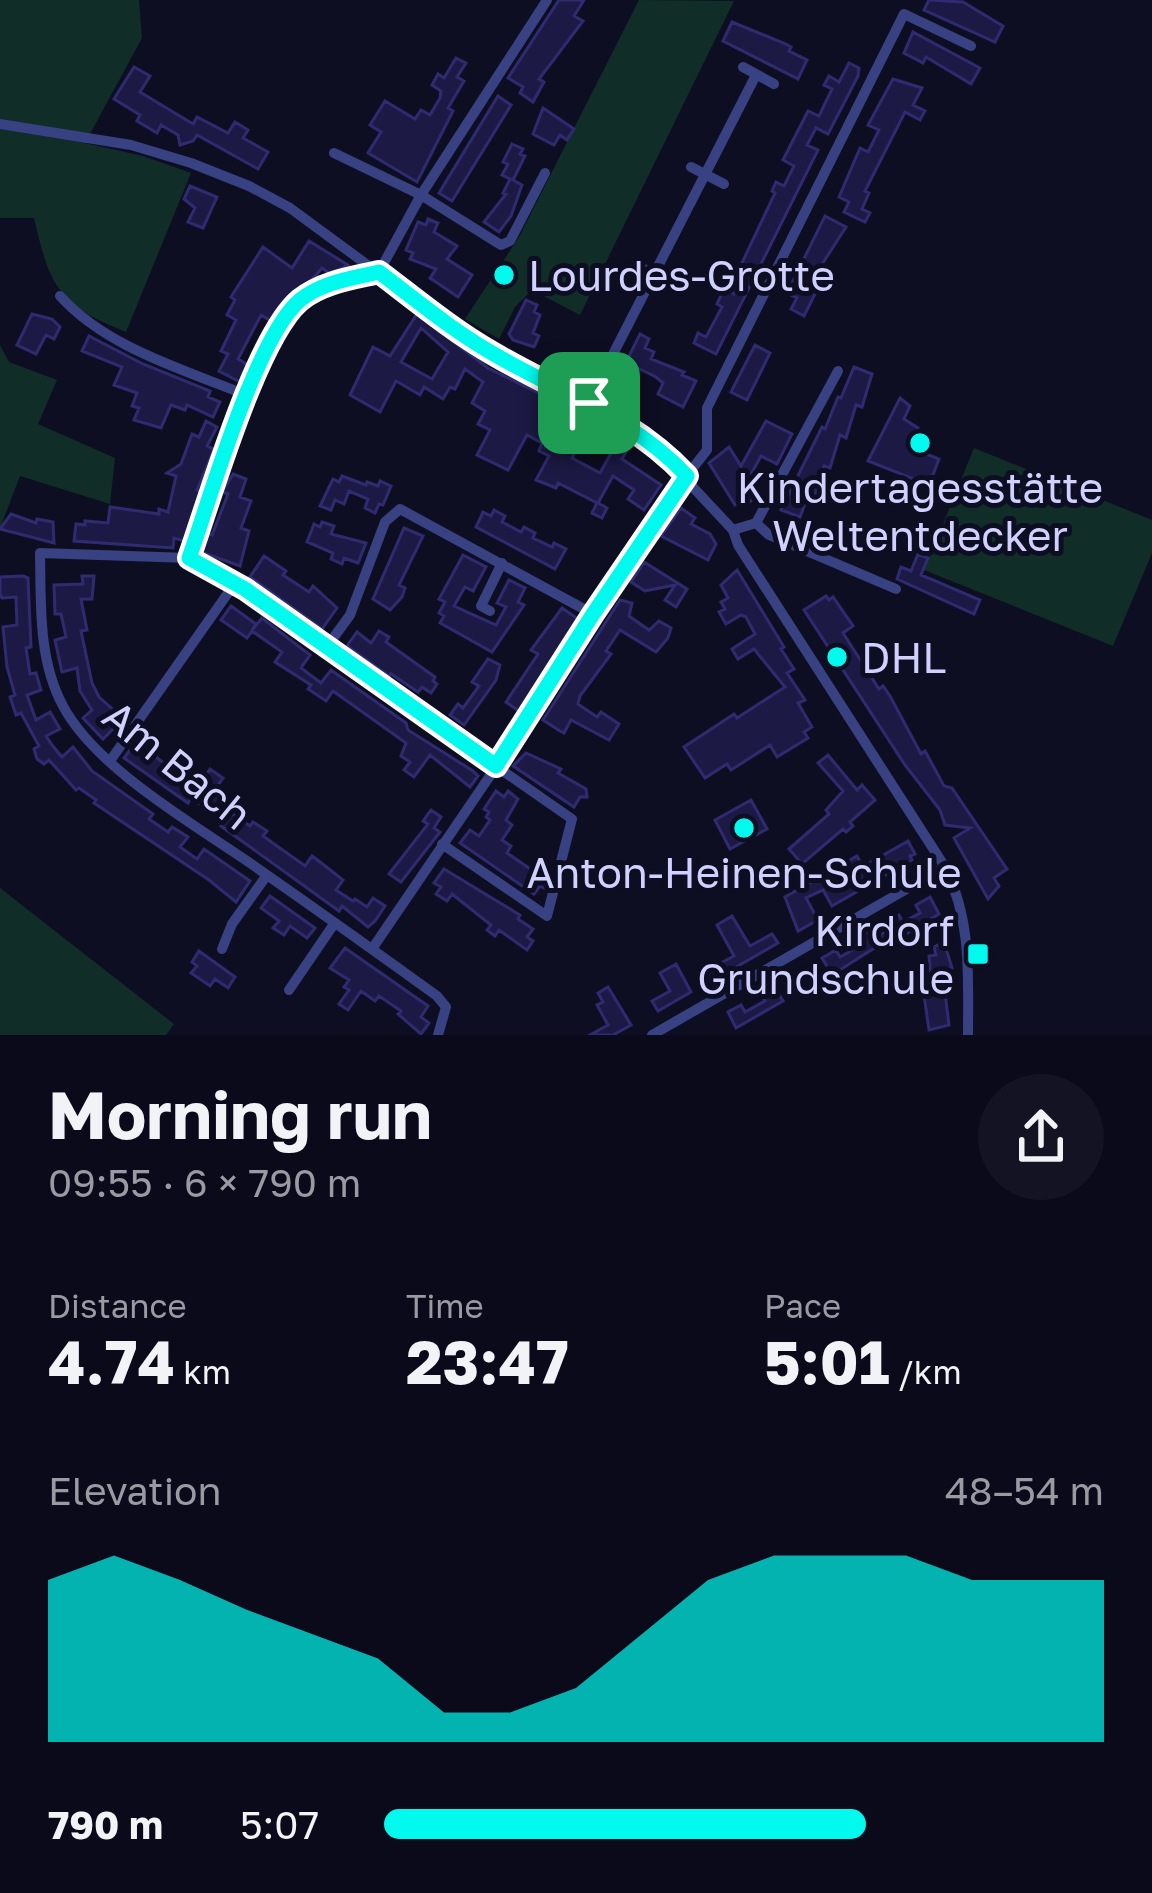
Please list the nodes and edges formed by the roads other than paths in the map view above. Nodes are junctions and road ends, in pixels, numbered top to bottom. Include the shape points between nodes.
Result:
1 (547, 0) edge
2 (971, 46) dead end
3 (743, 67) dead end
4 (756, 75) junction
5 (774, 84) dead end
6 (0, 124) edge
7 (334, 153) dead end
8 (691, 167) dead end
9 (545, 173) dead end
10 (707, 176) junction
11 (724, 184) dead end
12 (421, 195) junction
13 (640, 268) dead end
14 (379, 272) junction
15 (655, 275) junction
16 (670, 283) dead end
17 (60, 296) dead end
18 (838, 371) dead end
19 (246, 394) junction
20 (589, 403) junction
21 (687, 476) junction
22 (756, 523) junction
23 (733, 530) junction
24 (189, 558) junction
25 (502, 563) junction
26 (235, 583) junction
27 (896, 589) dead end
28 (481, 606) dead end
29 (593, 614) junction
30 (326, 648) junction
31 (110, 761) junction
32 (496, 766) junction
33 (442, 844) junction
34 (945, 867) junction
35 (267, 875) junction
36 (334, 924) junction
37 (222, 949) dead end
38 (372, 950) junction
39 (289, 990) dead end
40 (438, 1035) edge
41 (652, 1035) edge
42 (968, 1035) edge

1 - 12 street
2 - 21 street via 904,14 707,408 709,444
3 - 4 street
4 - 5 street
4 - 10 street
6 - 14 street via 131,145 249,185
7 - 12 street
8 - 10 street
9 - 12 street via 510,241 501,244
10 - 11 street
10 - 15 street
12 - 14 street
13 - 15 street
14 - 19 street via 298,302
14 - 20 street via 477,344
15 - 16 street
15 - 20 street
17 - 19 street via 120,341
18 - 22 street
19 - 24 street
20 - 21 street via 645,436
21 - 23 street
21 - 29 street
22 - 23 street
22 - 27 street
23 - 34 street
24 - 26 street
24 - 31 street, Am Bach via 40,554 51,678 72,722
25 - 28 street
25 - 29 street
25 - 30 street via 400,509 385,522 350,615
26 - 30 street
26 - 31 street
29 - 32 street
30 - 32 street
31 - 35 street, Am Bach
32 - 33 street
32 - 33 street via 572,819 547,916
33 - 38 street
34 - 41 street
34 - 42 street via 968,939
35 - 36 street, Am Bach
35 - 37 street, Am Bach
36 - 38 street, Am Bach
36 - 39 street
38 - 40 street, Am Bach via 446,1007

